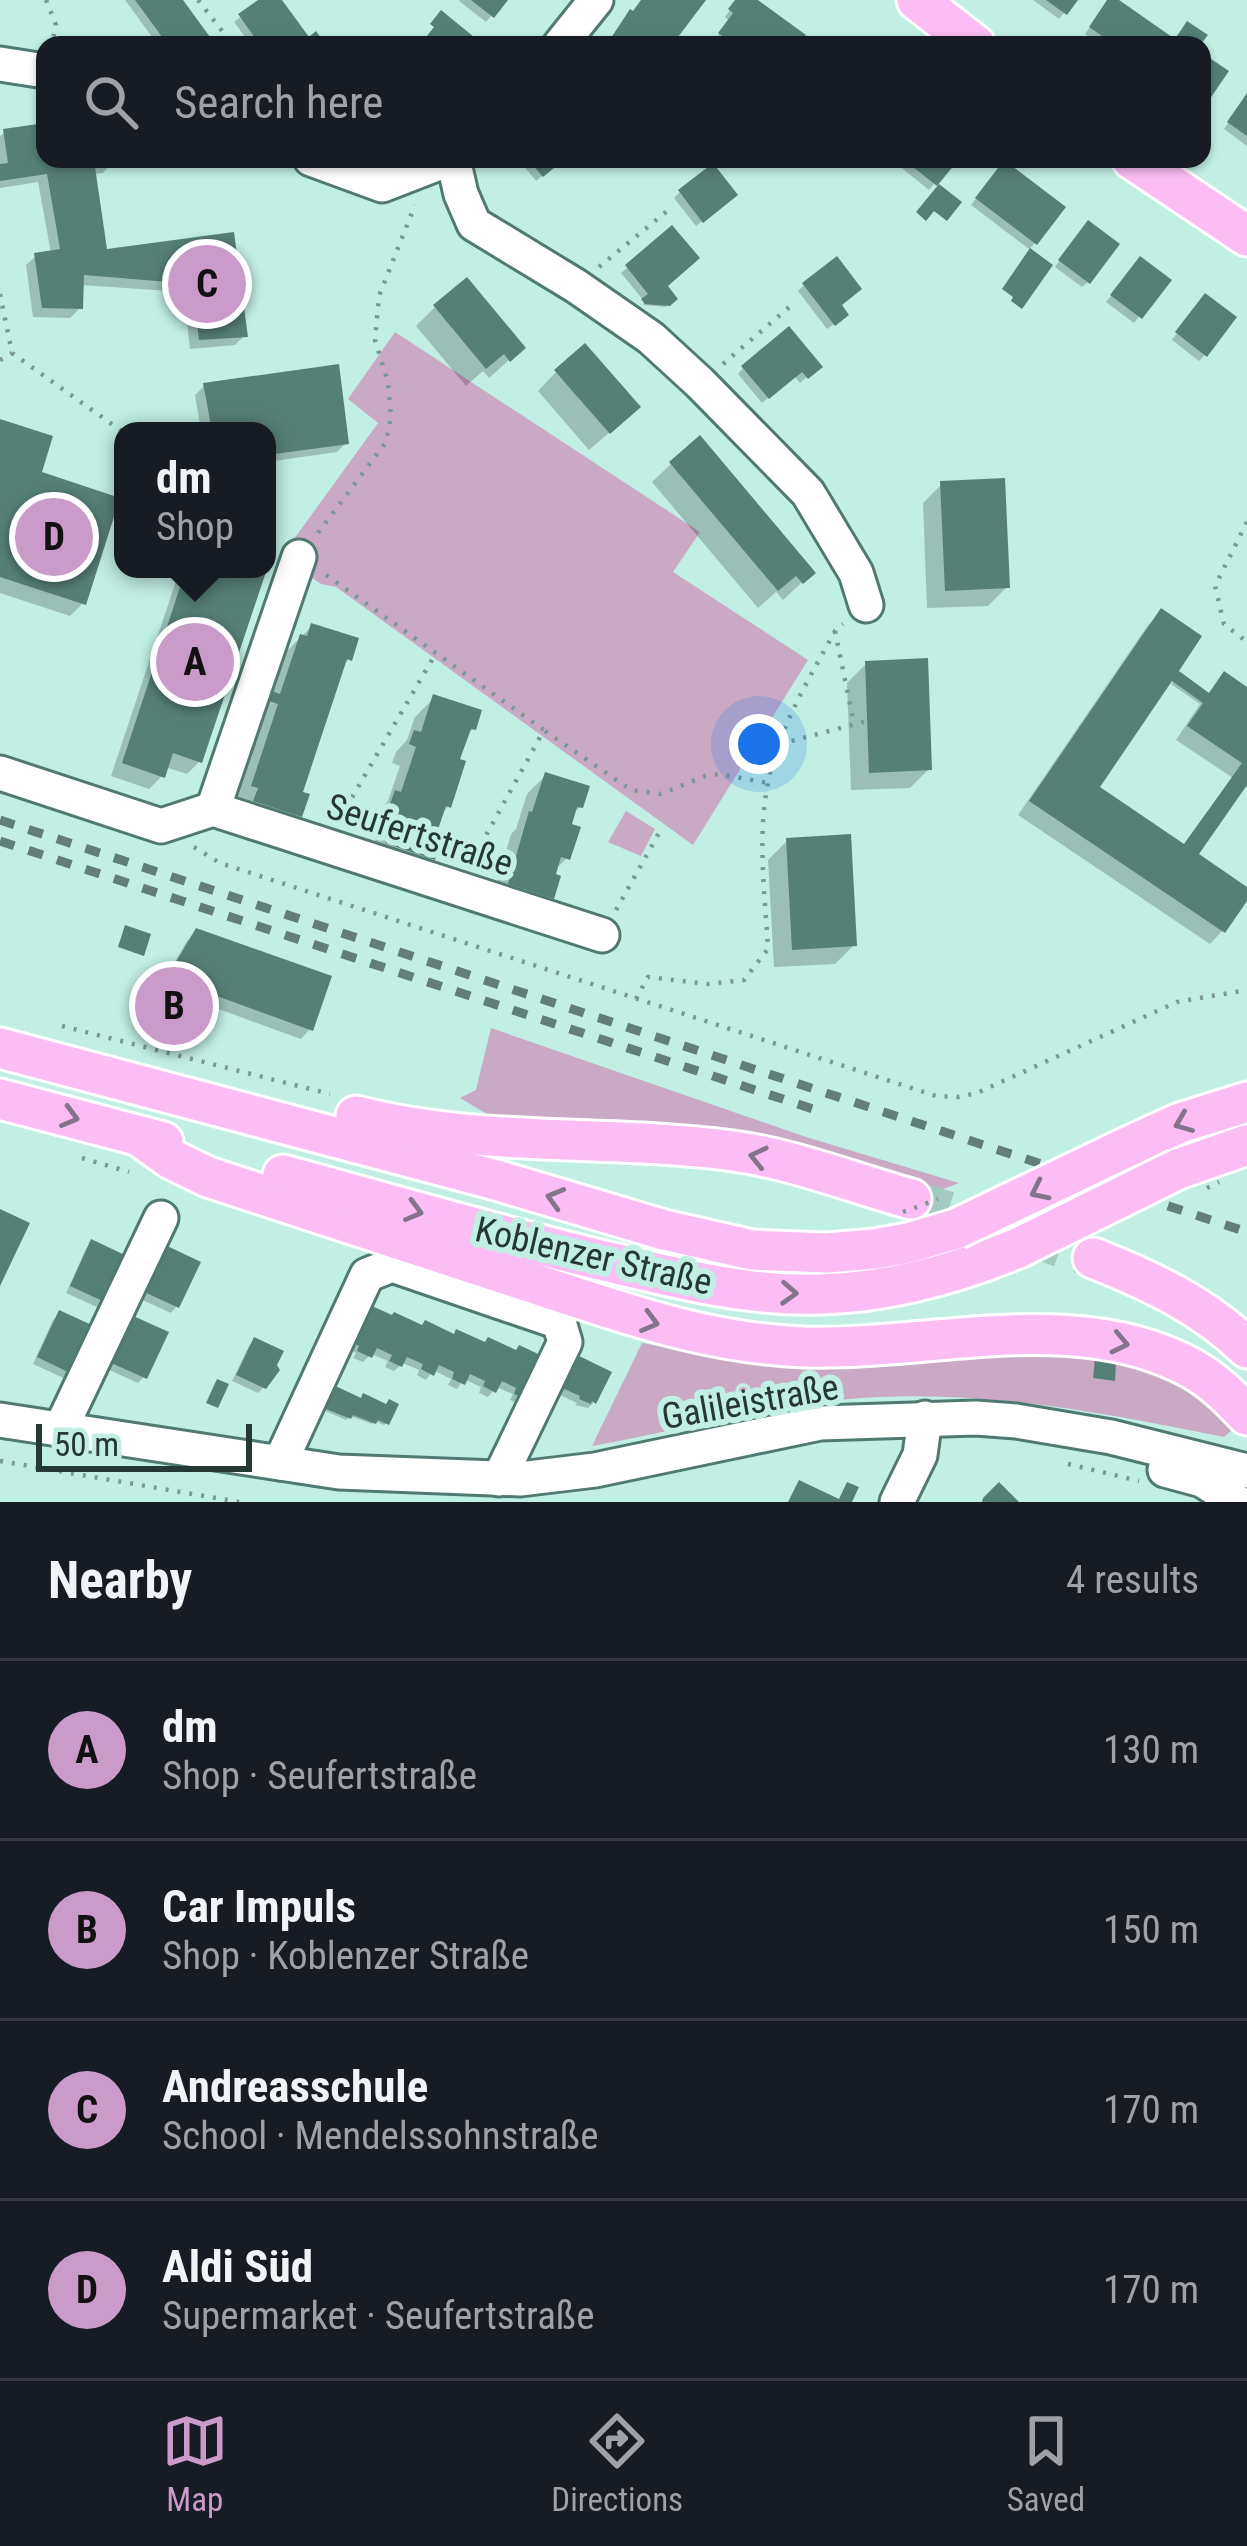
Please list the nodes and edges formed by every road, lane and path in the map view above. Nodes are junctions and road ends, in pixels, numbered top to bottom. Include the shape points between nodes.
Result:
1 (46, 0) edge
2 (199, 0) edge
3 (596, 0) edge
4 (917, 0) edge
5 (53, 36) edge
6 (225, 36) edge
7 (567, 36) edge
8 (963, 36) edge
9 (0, 64) edge
10 (36, 70) edge
11 (337, 168) edge
12 (430, 168) edge
13 (454, 168) edge
14 (1145, 168) edge
15 (408, 177) junction
16 (672, 207) dead end
17 (1247, 236) edge
18 (576, 286) junction
19 (0, 294) edge
20 (794, 303) dead end
21 (12, 353) junction
22 (0, 360) edge
23 (700, 383) junction
24 (114, 426) edge
25 (1247, 521) edge
26 (1244, 535) edge
27 (299, 557) junction
28 (866, 605) joint
29 (835, 631) junction
30 (1247, 642) edge
31 (436, 653) junction
32 (867, 721) dead end
33 (854, 724) junction
34 (544, 730) junction
35 (779, 744) junction
36 (0, 773) edge
37 (768, 783) junction
38 (213, 809) junction
39 (161, 826) junction
40 (659, 832) dead end
41 (325, 844) junction
42 (458, 888) junction
43 (602, 935) joint
44 (1247, 990) edge
45 (636, 999) junction
46 (0, 1048) edge
47 (0, 1099) edge
48 (1247, 1102) edge
49 (140, 1136) junction
50 (1247, 1145) edge
51 (911, 1199) tunnel mouth
52 (161, 1218) dead end
53 (1093, 1258) tunnel mouth
54 (1247, 1348) edge
55 (1247, 1415) edge
56 (925, 1418) junction
57 (0, 1420) edge
58 (1016, 1421) junction
59 (61, 1429) junction
60 (0, 1461) edge
61 (280, 1463) junction
62 (1247, 1471) edge
63 (499, 1479) junction
64 (239, 1502) edge
65 (897, 1502) edge
66 (1237, 1502) edge

1 - 5 path
2 - 6 path
3 - 7 street
4 - 8 main road
9 - 10 street
11 - 15 street via 382,184
12 - 15 street
13 - 18 street via 474,224
14 - 17 main road
15 - 27 path via 417,202 379,296 375,340 388,382 386,442
16 - 18 path
18 - 23 street
19 - 21 path
20 - 23 path
21 - 22 path
21 - 24 path
23 - 28 street via 808,494
25 - 26 path
26 - 30 path via 1215,586 1224,624
27 - 31 path
27 - 38 street
28 - 29 path
29 - 33 path
29 - 35 path
31 - 34 path
31 - 41 path
32 - 33 path
33 - 35 path
34 - 37 path via 631,790 661,794 719,774
34 - 42 path
35 - 37 path
36 - 39 street
37 - 45 path via 768,949 744,980 648,977
38 - 39 street
38 - 41 street, Seufertstraße
39 - 45 path via 220,862
40 - 43 path
41 - 42 street, Seufertstraße
42 - 43 street, Seufertstraße
44 - 45 path via 1177,1002 958,1097
48 -> 46 main road, Koblenzer Straße, bridge via 1180,1123 908,1243 827,1253 752,1250
51 -> 46 main road via 732,1151 421,1131 173,1069
47 -> 49 main road, Koblenzer Straße
49 -> 50 main road, Koblenzer Straße, bridge via 551,1249 745,1291 819,1295 934,1278
49 -> 55 main road via 208,1177 641,1320 801,1347 1050,1335 1111,1340 1195,1370
52 - 59 street
53 - 54 main road via 1181,1298
56 - 58 street, Galileistraße
56 - 63 street, Galileistraße via 820,1423 595,1470
56 - 65 street via 920,1455
57 - 59 street, Galileistraße
58 - 62 street, Galileistraße
58 - 66 street, Galileistraße via 1068,1447 1202,1480
59 - 61 street, Galileistraße
60 - 64 path
61 - 63 street, Galileistraße
61 - 63 street via 367,1275 392,1265 559,1322 566,1342

